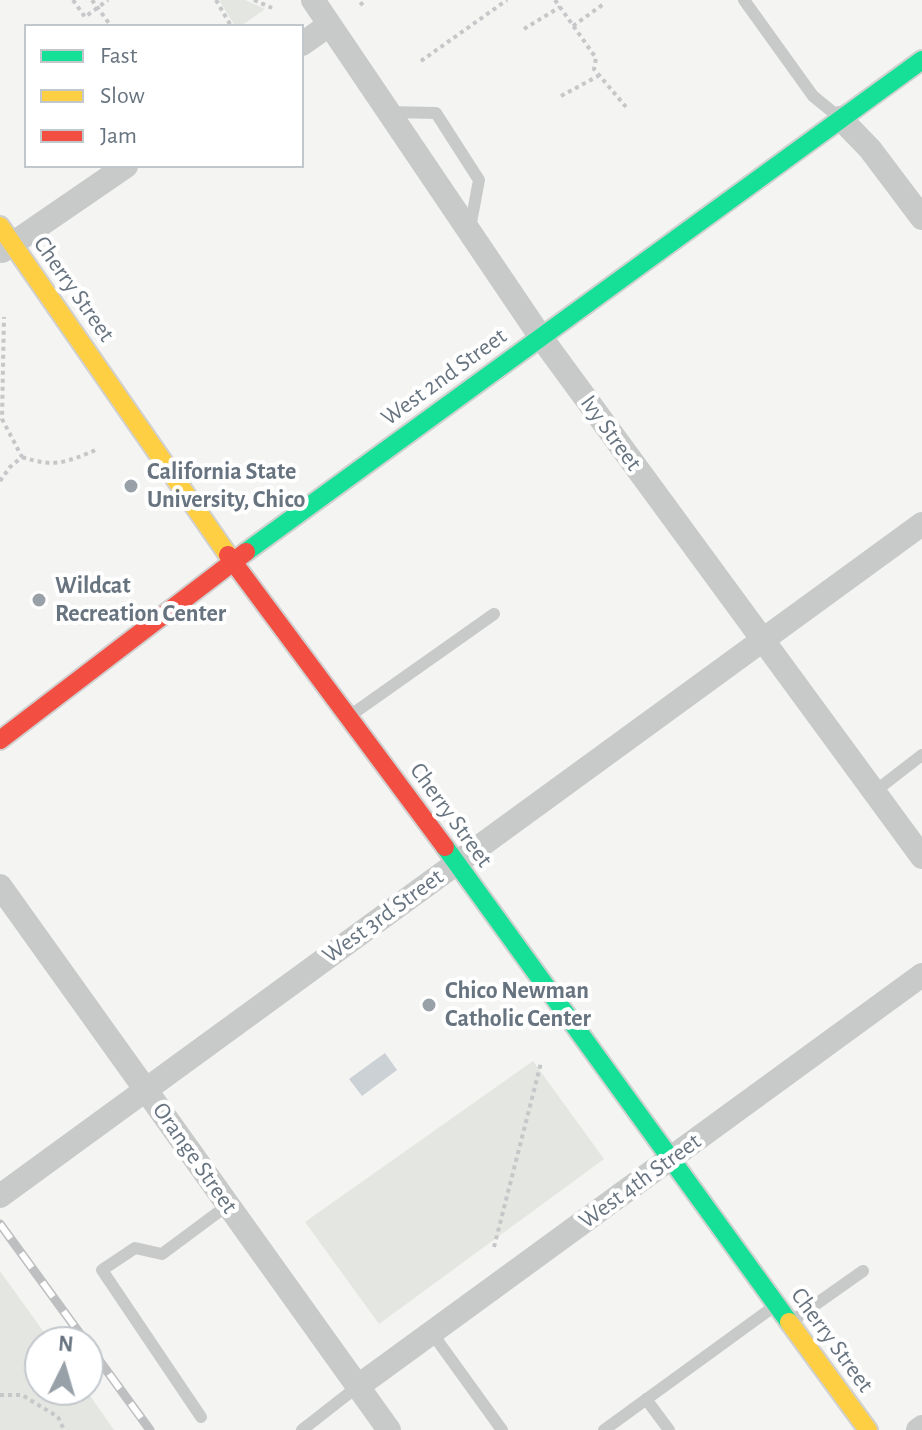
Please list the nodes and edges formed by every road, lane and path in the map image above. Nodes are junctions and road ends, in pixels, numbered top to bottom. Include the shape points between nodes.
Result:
1 (73, 0) edge
2 (92, 0) edge
3 (108, 0) edge
4 (216, 0) edge
5 (254, 0) edge
6 (313, 0) edge
7 (366, 0) edge
8 (507, 0) edge
9 (555, 0) edge
10 (744, 0) edge
11 (605, 3) dead end
12 (360, 5) dead end
13 (560, 7) junction
14 (97, 8) junction
15 (272, 8) dead end
16 (109, 24) edge
17 (230, 24) edge
18 (329, 25) junction
19 (573, 26) junction
20 (524, 29) dead end
21 (304, 43) edge
22 (922, 60) edge
23 (421, 61) dead end
24 (598, 76) junction
25 (561, 96) dead end
26 (626, 107) dead end
27 (388, 112) junction
28 (840, 118) junction
29 (123, 168) edge
30 (922, 218) edge
31 (470, 232) junction
32 (4, 241) edge
33 (4, 317) dead end
34 (540, 336) junction
35 (1, 420) edge
36 (98, 449) dead end
37 (22, 457) junction
38 (0, 481) edge
39 (922, 524) edge
40 (233, 562) junction
41 (494, 614) dead end
42 (763, 640) junction
43 (348, 717) junction
44 (0, 740) edge
45 (922, 755) edge
46 (874, 792) junction
47 (922, 857) edge
48 (457, 863) junction
49 (0, 886) edge
50 (922, 975) edge
51 (541, 1063) dead end
52 (146, 1089) junction
53 (670, 1159) junction
54 (0, 1196) edge
55 (228, 1205) junction
56 (494, 1247) dead end
57 (863, 1271) dead end
58 (776, 1305) junction
59 (789, 1323) junction
60 (432, 1333) junction
61 (357, 1387) junction
62 (0, 1395) edge
63 (646, 1399) junction
64 (201, 1417) dead end
65 (64, 1430) edge
66 (302, 1430) edge
67 (389, 1430) edge
68 (502, 1430) edge
69 (604, 1430) edge
70 (669, 1430) edge
71 (868, 1430) edge

1 - 14 path via 85,17
2 - 14 path
3 - 14 path
4 - 17 path
5 - 15 path
6 - 18 street, Ivy Street
7 - 12 path
8 - 23 path
9 - 13 path
10 - 28 lane via 813,96
11 - 19 path
13 - 19 path
13 - 20 path
14 - 16 path
18 - 21 street
18 - 27 street, Ivy Street
19 - 24 path via 596,58
22 - 28 street, West 2nd Street
24 - 25 path
24 - 26 path
27 - 31 street, Ivy Street
27 - 31 lane via 436,113 479,180
28 - 30 street
28 - 34 street, West 2nd Street
29 - 32 street
31 - 34 street, Ivy Street
32 - 40 street, Cherry Street
33 - 35 path
34 - 40 street, West 2nd Street
34 - 42 street, Ivy Street
35 - 37 path
36 - 37 path via 66,463
37 - 38 path
39 - 42 street, West 3rd Street
40 - 43 street, Cherry Street
40 - 44 street, West 2nd Street
41 - 43 lane
42 - 46 street, Ivy Street
42 - 48 street, West 3rd Street
43 - 48 street, Cherry Street
45 - 46 lane
46 - 47 street, Ivy Street
48 - 52 street, West 3rd Street
48 - 53 street, Cherry Street
49 - 52 street, Orange Street
50 - 53 street, West 4th Street
51 - 56 path
52 - 54 street, West 3rd Street
52 - 55 street, Orange Street
53 - 58 street, Cherry Street
53 - 60 street, West 4th Street
55 - 61 street, Orange Street
55 - 64 lane via 162,1254 135,1248 102,1270
57 - 59 lane
58 - 59 street, Cherry Street
58 - 63 lane
59 - 71 street, Cherry Street
60 - 61 street, West 4th Street
60 - 68 lane
61 - 66 lane
61 - 67 street, Orange Street
62 - 65 path via 22,1395 58,1417
63 - 69 lane
63 - 70 lane

